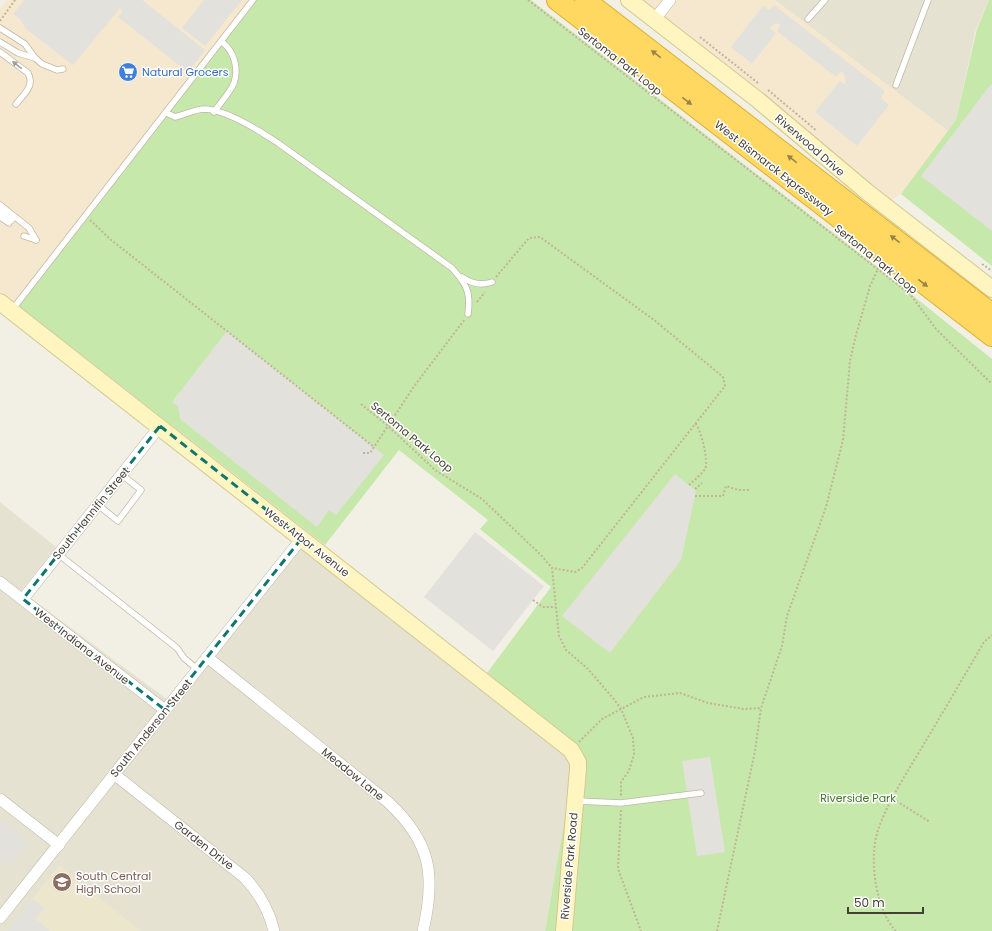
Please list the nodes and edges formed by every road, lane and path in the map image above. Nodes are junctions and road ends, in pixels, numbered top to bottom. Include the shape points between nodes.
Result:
1 (15, 0) edge
2 (253, 0) edge
3 (528, 0) edge
4 (557, 0) edge
5 (585, 0) edge
6 (628, 0) edge
7 (670, 0) edge
8 (825, 0) edge
9 (928, 0) edge
10 (808, 19) dead end
11 (654, 20) junction
12 (0, 21) edge
13 (0, 28) edge
14 (0, 42) edge
15 (222, 42) junction
16 (0, 52) edge
17 (35, 58) junction
18 (63, 70) dead end
19 (896, 85) dead end
20 (16, 104) dead end
21 (166, 112) junction
22 (214, 112) junction
23 (0, 205) edge
24 (0, 211) edge
25 (86, 216) junction
26 (0, 217) edge
27 (26, 234) dead end
28 (452, 268) junction
29 (878, 269) junction
30 (492, 282) junction
31 (992, 290) edge
32 (6, 306) edge
33 (468, 314) junction
34 (992, 314) edge
35 (992, 336) edge
36 (992, 384) edge
37 (360, 404) dead end
38 (695, 423) junction
39 (160, 426) junction
40 (388, 426) junction
41 (374, 447) junction
42 (363, 453) dead end
43 (122, 475) junction
44 (702, 483) dead end
45 (690, 486) dead end
46 (694, 489) dead end
47 (749, 490) dead end
48 (695, 496) dead end
49 (98, 505) junction
50 (302, 538) junction
51 (58, 554) junction
52 (552, 568) junction
53 (0, 582) edge
54 (23, 599) junction
55 (533, 600) dead end
56 (556, 607) junction
57 (992, 635) edge
58 (207, 657) junction
59 (197, 669) junction
60 (761, 708) junction
61 (621, 709) junction
62 (165, 710) junction
63 (572, 750) junction
64 (114, 774) junction
65 (701, 793) dead end
66 (0, 799) edge
67 (893, 799) junction
68 (575, 801) junction
69 (621, 803) junction
70 (930, 822) dead end
71 (59, 845) junction
72 (0, 918) edge
73 (274, 931) edge
74 (423, 931) edge
75 (564, 931) edge
76 (641, 931) edge
77 (717, 931) edge
78 (896, 931) edge

1 - 12 path
2 - 15 lane
3 - 29 path, Sertoma Park Loop
4 -> 35 highway, West Bismarck Expressway
34 -> 5 highway, West Bismarck Expressway
6 - 11 main road, Riverwood Drive
7 - 11 street
8 - 10 lane
9 - 19 lane
11 - 31 main road, Riverwood Drive via 763,104 866,192
13 - 17 lane via 25,44
14 - 17 lane via 18,53
15 - 21 lane
15 - 22 lane via 230,47 235,58 234,84
20 -> 16 lane via 30,87 30,78 28,73
17 - 18 lane via 50,68
21 - 22 lane via 175,117 204,109
21 - 25 lane
22 - 28 lane via 256,128
23 - 27 lane via 29,228 36,240
24 - 26 lane via 10,222
25 - 32 lane
25 - 41 path via 110,240
28 - 30 lane via 476,284
28 - 33 lane via 466,284 470,299
29 - 36 path, Sertoma Park Loop via 910,294 936,329
29 - 60 path via 870,286 850,361 843,440 832,485 787,616 782,646
30 - 33 path
30 - 38 path via 529,238 540,237 654,320 723,377 725,386
32 - 39 main road, West Arbor Avenue
33 - 40 path
37 - 40 path, Sertoma Park Loop
38 - 45 path via 706,465
38 - 52 path via 582,568 574,572
39 - 43 street, South Hannifin Street
39 - 50 main road, West Arbor Avenue
40 - 41 path
40 - 52 path, Sertoma Park Loop via 436,470 482,500
41 - 42 path via 370,453
43 - 49 street, South Hannifin Street
43 - 49 lane via 141,490 118,521
44 - 46 path
47 - 48 path via 726,486 723,496
49 - 51 street, South Hannifin Street
50 - 58 street, South Anderson Street
50 - 63 main road, West Arbor Avenue
51 - 54 street, South Hannifin Street
51 - 59 lane via 177,648
52 - 56 path
53 - 54 street, West Indiana Avenue
54 - 62 street, West Indiana Avenue
55 - 56 path via 543,607
56 - 61 path via 559,636 566,650 592,673
57 - 67 path via 984,642
58 - 59 street, South Anderson Street
58 - 74 street, Meadow Lane via 388,802 410,824 424,849 430,878 428,910
59 - 62 street, South Anderson Street
60 - 61 path via 744,709 708,703 680,693 644,698
60 - 77 path via 755,751
61 - 63 path via 602,719
61 - 69 path via 633,738 634,754 629,771 621,782
62 - 64 street, South Anderson Street
63 - 68 main road via 578,762
64 - 71 street, South Anderson Street
64 - 73 street, Garden Drive via 245,878 266,907
65 - 69 lane
66 - 71 street
67 - 70 path
67 - 78 path via 878,828 873,860 878,895 888,923
68 - 69 lane
68 - 75 main road, Riverside Park Road
69 - 76 path via 618,869
71 - 72 street, South Anderson Street

